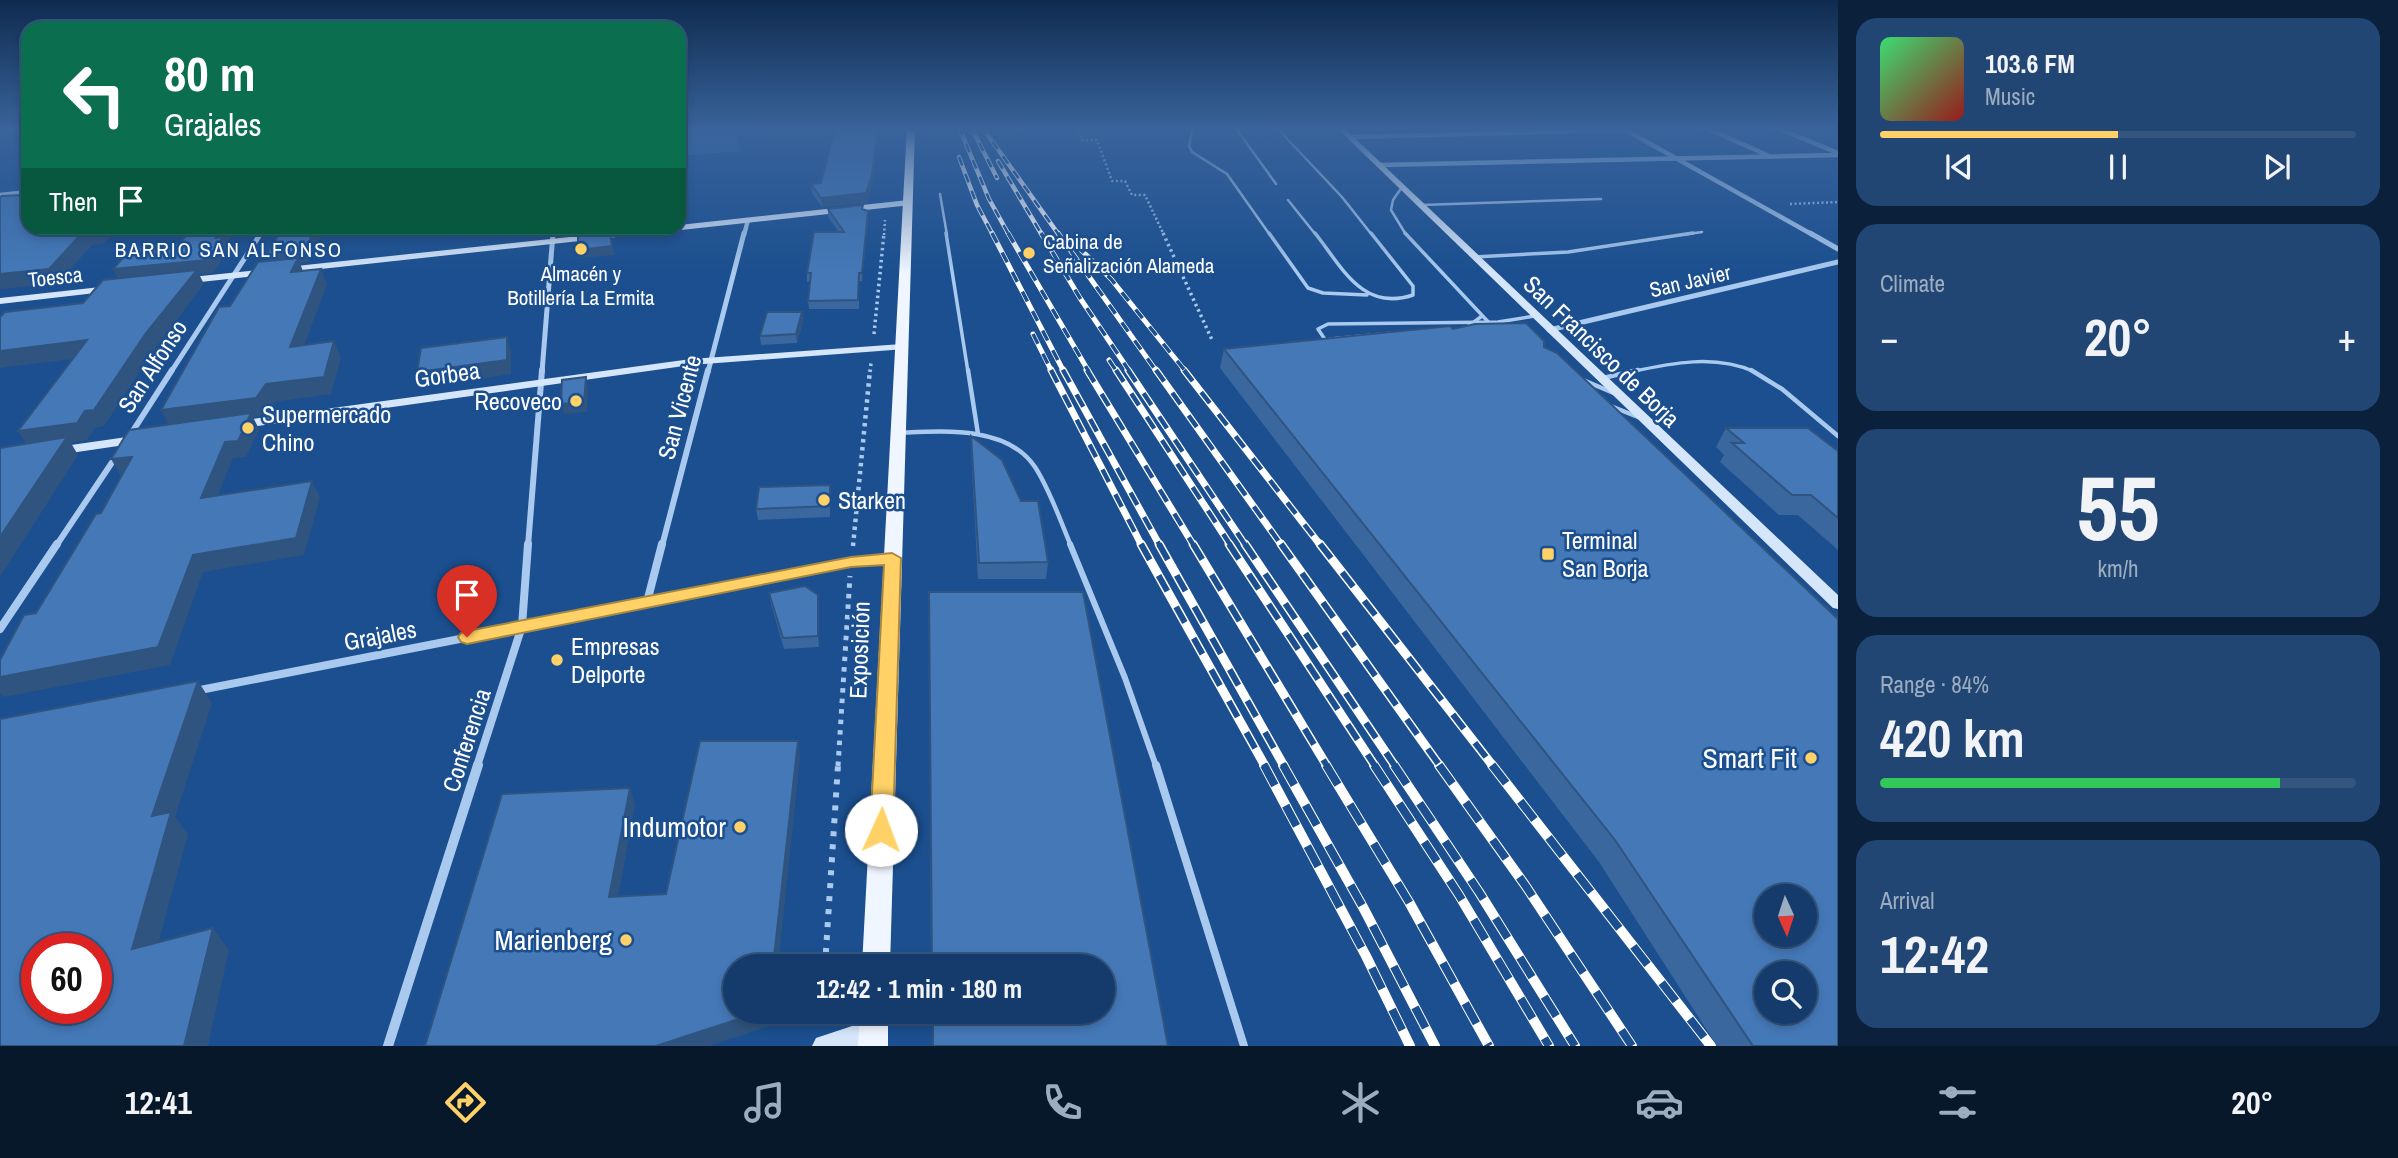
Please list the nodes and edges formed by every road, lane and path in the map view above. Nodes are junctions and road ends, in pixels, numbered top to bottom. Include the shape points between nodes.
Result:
1 (909, 176) edge
2 (1110, 176) edge
3 (1228, 176) edge
4 (1270, 176) edge
5 (1322, 176) edge
6 (1390, 176) edge
7 (1707, 176) edge
8 (1276, 184) dead end
9 (1402, 187) junction
10 (21, 192) edge
11 (940, 194) dead end
12 (0, 195) edge
13 (21, 195) edge
14 (1601, 199) dead end
15 (1288, 200) dead end
16 (1838, 202) edge
17 (9, 203) edge
18 (908, 203) junction
19 (1421, 205) junction
20 (1759, 205) junction
21 (748, 220) junction
22 (686, 227) edge
23 (1702, 232) dead end
24 (260, 235) edge
25 (553, 235) edge
26 (608, 235) edge
27 (552, 241) junction
28 (1838, 249) edge
29 (1474, 257) junction
30 (1838, 262) edge
31 (1178, 267) junction
32 (1191, 267) dead end
33 (234, 275) junction
34 (165, 283) edge
35 (124, 287) edge
36 (1371, 295) junction
37 (0, 301) edge
38 (1482, 316) junction
39 (1535, 317) junction
40 (1465, 330) edge
41 (1549, 330) junction
42 (1497, 332) edge
43 (1404, 333) edge
44 (1213, 342) dead end
45 (1316, 343) edge
46 (902, 347) junction
47 (1337, 348) edge
48 (712, 360) junction
49 (1580, 379) edge
50 (1600, 379) junction
51 (543, 382) junction
52 (1616, 394) junction
53 (1603, 403) edge
54 (1641, 418) junction
55 (222, 427) edge
56 (898, 433) junction
57 (978, 434) junction
58 (1838, 436) edge
59 (154, 437) edge
60 (126, 441) junction
61 (49, 452) edge
62 (892, 558) junction
63 (647, 602) junction
64 (1838, 604) edge
65 (522, 626) junction
66 (0, 629) edge
67 (180, 694) edge
68 (876, 954) edge
69 (873, 1029) edge
70 (388, 1046) edge
71 (824, 1046) edge
72 (1244, 1046) edge

1 - 18 main road, Exposición
2 - 31 path via 1112,181 1125,181 1132,195 1145,195
3 - 36 lane via 1308,288
4 - 8 lane
5 - 36 lane via 1415,289 1405,298
6 - 9 street, San Francisco de Borja
7 - 20 street
9 - 19 street, San Francisco de Borja
9 - 38 lane, bridge via 1391,201 1390,212
10 - 12 street
11 - 57 lane
13 - 17 street
14 - 19 lane
15 - 36 lane via 1358,288
16 - 20 path
18 - 21 street
18 - 46 main road, Exposición
19 - 29 street, San Francisco de Borja
20 - 28 street
21 - 22 street
21 - 48 street, San Vicente
23 - 29 lane via 1568,252
24 - 33 street, San Alfonso
25 - 27 street, Conferencia
26 - 27 street
27 - 33 street
27 - 51 street, Conferencia
29 - 39 street, San Francisco de Borja
30 - 41 street, San Javier
31 - 32 path
31 - 44 path
33 - 34 street
33 - 60 street, San Alfonso
35 - 37 street, Toesca
38 - 40 lane, bridge
38 - 42 lane, bridge
39 - 41 street, San Francisco de Borja
39 - 47 lane via 1328,324 1318,329 1327,344
41 - 50 street, San Francisco de Borja
43 - 45 lane, bridge via 1351,335
46 - 48 street, Gorbea
46 - 56 main road, Exposición
48 - 51 street, Gorbea
48 - 63 street, San Vicente
49 - 52 lane
50 - 52 street, San Francisco de Borja
50 - 58 lane via 1679,363 1732,365 1761,375
51 - 55 street, Gorbea
51 - 65 street, Conferencia
52 - 54 street, San Francisco de Borja
53 - 54 lane
54 - 64 street, San Francisco de Borja
56 - 57 lane
56 - 62 main road, Exposición
57 - 72 lane via 1009,444 1034,466 1079,566 1164,793
59 - 60 street
60 - 61 street
60 - 66 street, San Alfonso
62 - 63 street, Grajales
62 - 68 main road, Exposición
63 - 65 street, Grajales
65 - 67 street, Grajales
65 - 70 street, Conferencia
69 - 71 street

